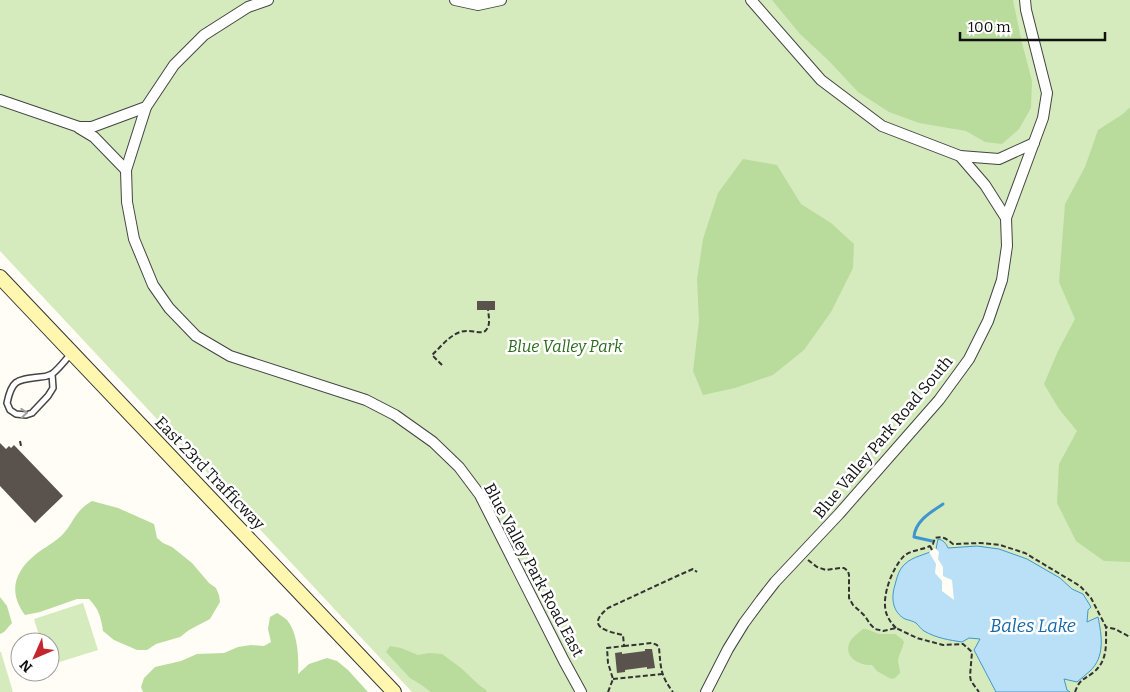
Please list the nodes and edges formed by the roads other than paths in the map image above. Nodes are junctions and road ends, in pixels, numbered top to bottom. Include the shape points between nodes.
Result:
1 (268, 0) edge
2 (455, 0) edge
3 (500, 0) edge
4 (750, 0) edge
5 (1026, 0) edge
6 (0, 100) edge
7 (146, 107) junction
8 (78, 127) junction
9 (1034, 143) junction
10 (960, 156) junction
11 (126, 170) junction
12 (1006, 218) junction
13 (0, 277) edge
14 (72, 354) junction
15 (52, 374) junction
16 (394, 692) edge
17 (581, 692) edge
18 (706, 692) edge

1 - 7 street, Blue Valley Park Road East via 248,7 204,35 174,66
2 - 3 street via 478,5
4 - 10 street via 821,80 882,126
5 - 9 street, Blue Valley Park Road South via 1047,93
6 - 8 street
7 - 8 street via 92,127
7 - 11 street, Blue Valley Park Road East
8 - 11 street via 94,137
9 - 10 street via 999,159
9 - 12 street, Blue Valley Park Road South
10 - 12 street via 985,185
11 - 17 street, Blue Valley Park Road East via 127,202 134,239 153,284 169,308 196,336 230,356 366,400 433,442 480,495
12 - 18 street, Blue Valley Park Road South via 1007,246 1002,280 969,359 939,400 775,582 744,623
13 - 14 main road, East 23rd Trafficway
14 - 15 lane
14 - 16 main road, East 23rd Trafficway
15 -> 15 lane via 21,379 13,384 6,403 10,410 16,414 32,413 53,388

